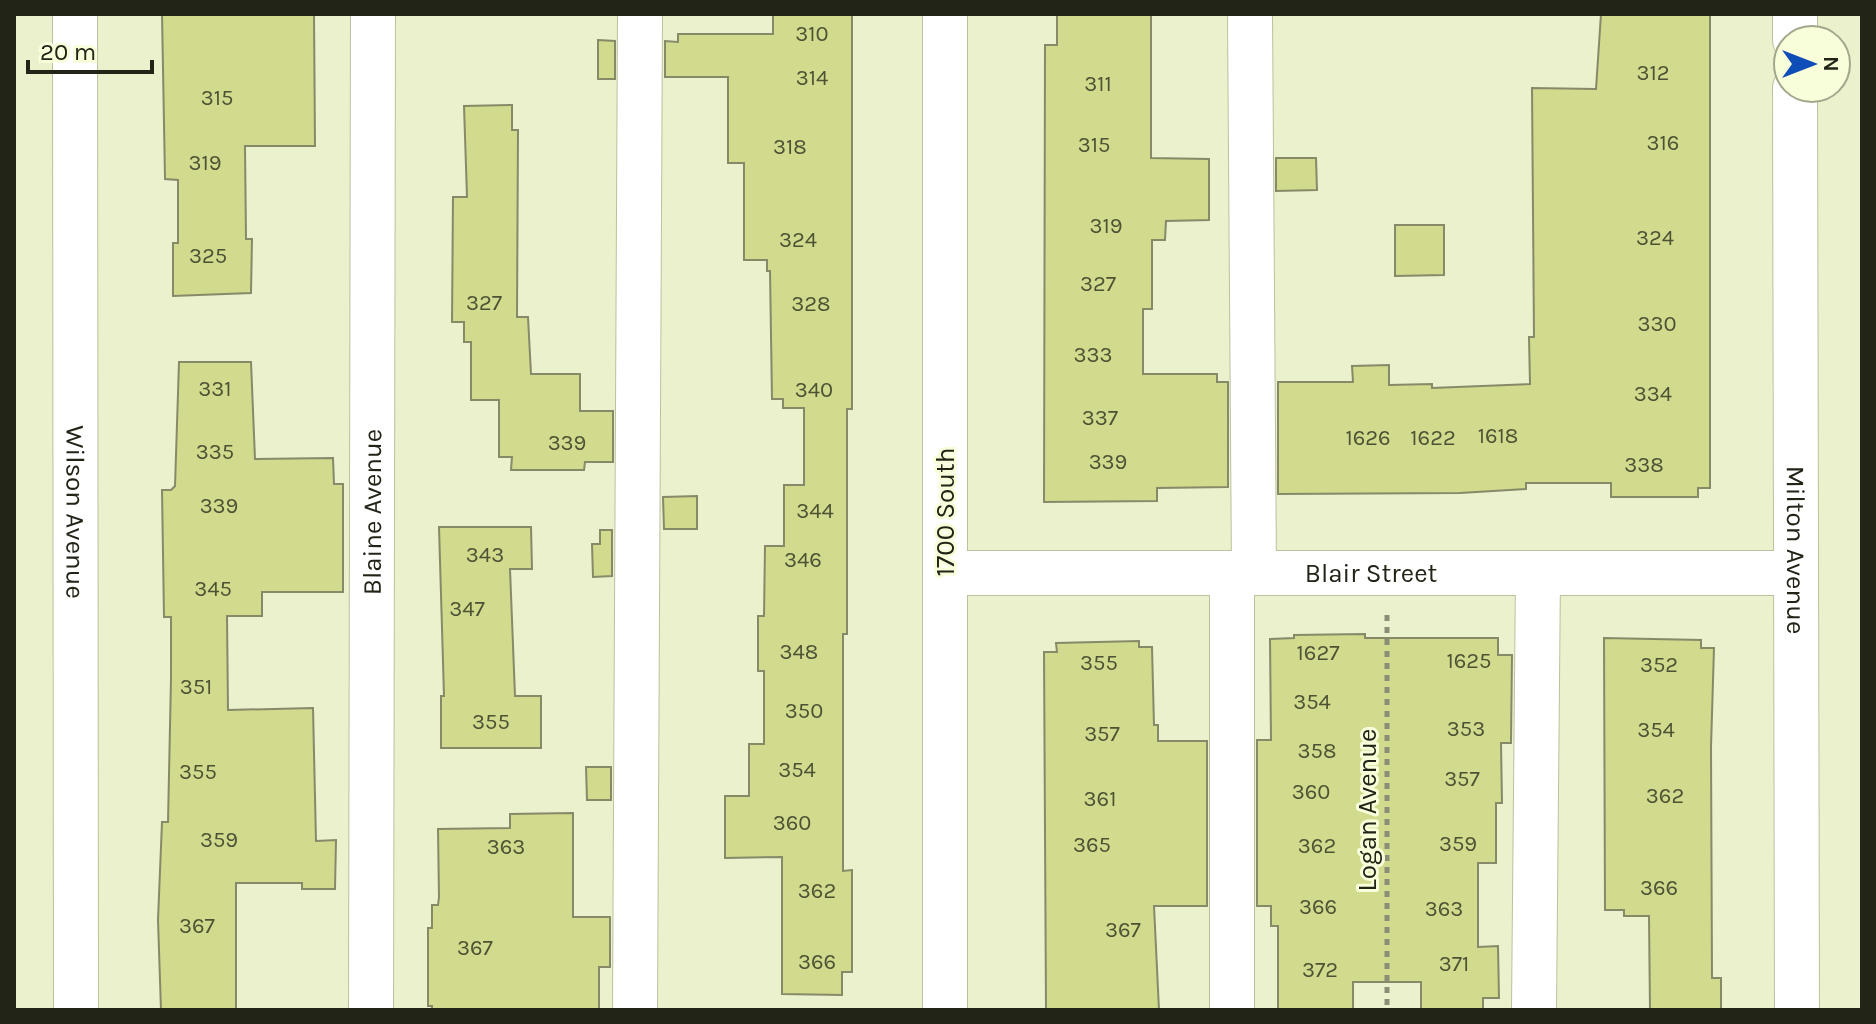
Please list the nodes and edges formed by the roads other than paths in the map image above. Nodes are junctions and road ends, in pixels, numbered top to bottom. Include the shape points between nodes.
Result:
1 (75, 14) edge
2 (373, 14) edge
3 (640, 14) edge
4 (945, 14) edge
5 (1250, 14) edge
6 (1795, 104) edge
7 (945, 573) junction
8 (1243, 573) junction
9 (1538, 573) junction
10 (1796, 573) junction
11 (76, 1010) edge
12 (371, 1010) edge
13 (635, 1010) edge
14 (945, 1010) edge
15 (1232, 1010) edge
16 (1534, 1010) edge
17 (1797, 1010) edge

1 - 11 street, Wilson Avenue
2 - 12 street, Blaine Avenue
3 - 13 street
4 - 7 street, 1700 South
5 - 8 street
6 - 10 street, Milton Avenue
7 - 8 street, Blair Street
7 - 14 street, 1700 South
8 - 9 street, Blair Street
8 - 15 street
9 - 10 street, Blair Street
9 - 16 street
10 - 17 street, Milton Avenue

